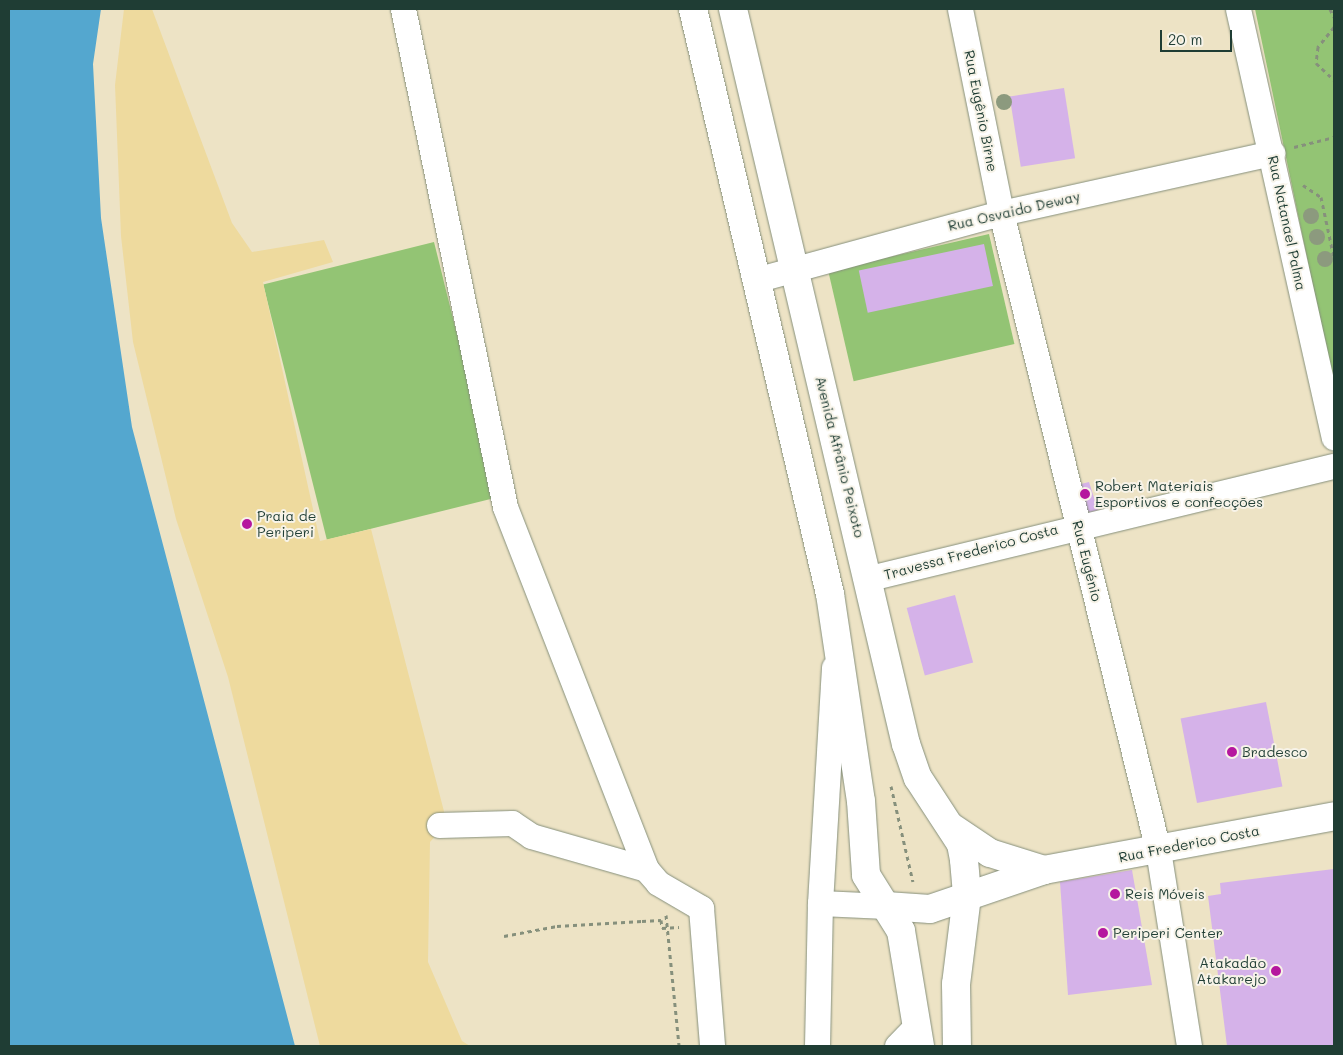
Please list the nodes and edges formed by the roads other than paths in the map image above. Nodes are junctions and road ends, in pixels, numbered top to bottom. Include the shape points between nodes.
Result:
1 (403, 9) edge
2 (693, 9) edge
3 (733, 9) edge
4 (960, 9) edge
5 (1238, 9) edge
6 (1287, 152) junction
7 (1001, 213) junction
8 (793, 268) junction
9 (760, 279) junction
10 (1334, 437) edge
11 (1334, 466) edge
12 (1078, 524) junction
13 (870, 578) junction
14 (837, 627) junction
15 (1334, 816) edge
16 (949, 825) junction
17 (439, 826) dead end
18 (1158, 850) junction
19 (1044, 870) junction
20 (654, 877) junction
21 (967, 896) junction
22 (820, 903) junction
23 (886, 906) junction
24 (919, 1036) edge
25 (712, 1046) edge
26 (817, 1046) edge
27 (897, 1046) edge
28 (957, 1046) edge
29 (1189, 1046) edge

1 - 20 street via 505,507
2 - 9 main road
3 - 8 main road, Avenida Afrânio Peixoto
4 - 7 street, Rua Eugênio Birne
5 - 6 street, Rua Natanael Palma
6 - 7 street, Rua Osvaido Deway
6 - 10 street, Rua Natanael Palma
7 - 8 street, Rua Osvaido Deway
7 - 12 street, Rua Eugénio
8 - 9 street, Rua Osvaido Deway
8 - 13 main road, Avenida Afrânio Peixoto
9 - 14 main road
11 - 12 street, Travessa Frederico Costa
12 - 13 street, Travessa Frederico Costa
12 - 18 street, Rua Eugénio
13 - 16 main road, Avenida Afrânio Peixoto via 906,744 918,778
14 - 22 street
14 - 23 main road via 861,800 866,875
15 - 18 main road, Rua Frederico Costa
16 - 19 main road, Rua Frederico Costa via 990,853
16 - 21 main road, Avenida Afrânio Peixoto via 961,844
17 - 20 street via 512,823 531,836
18 - 19 main road, Rua Frederico Costa
18 - 29 street, Rua Eugénio
19 - 21 main road, Rua Frederico Costa
20 - 25 street via 701,908 705,926
21 - 23 main road via 919,911
21 - 28 main road, Avenida Afrânio Peixoto via 956,984
22 - 23 street
22 - 26 street
23 - 24 main road via 901,931
24 - 27 street

